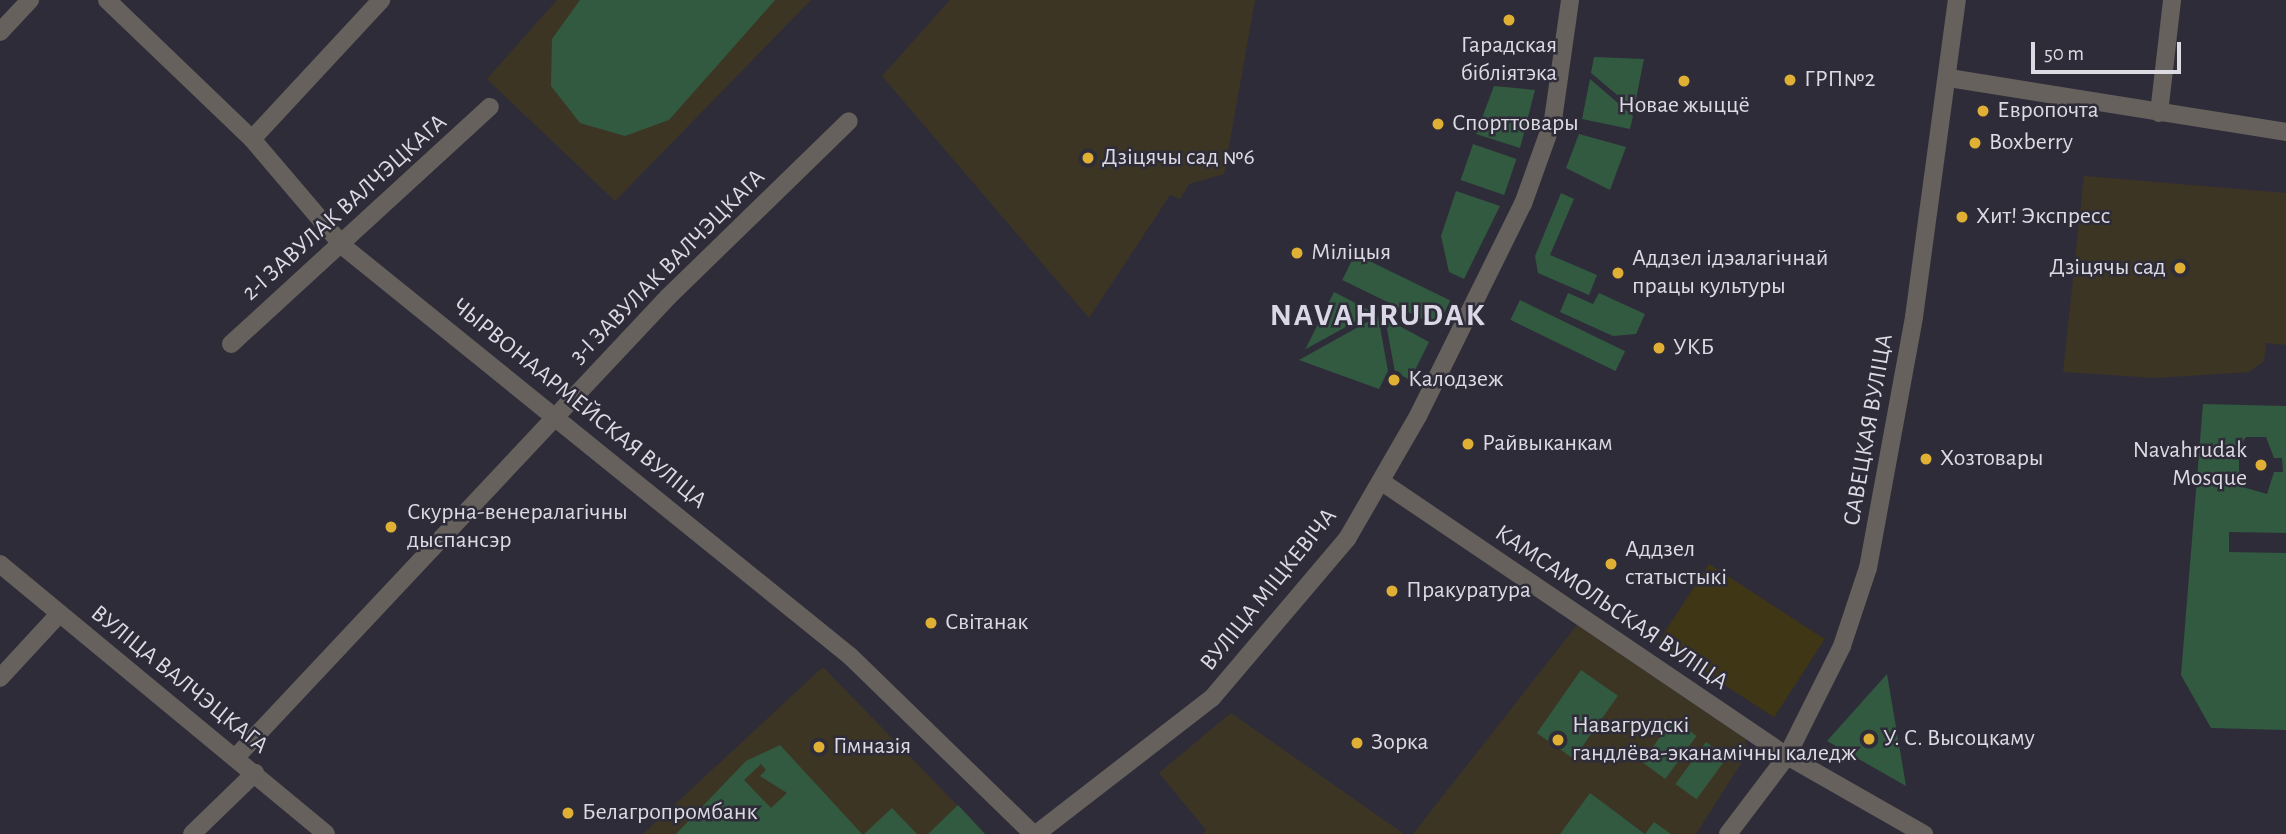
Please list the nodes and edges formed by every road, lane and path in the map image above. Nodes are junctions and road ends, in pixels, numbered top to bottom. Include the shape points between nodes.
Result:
1 (30, 0) edge
2 (107, 0) edge
3 (381, 0) edge
4 (1570, 0) edge
5 (1957, 0) edge
6 (2172, 0) edge
7 (0, 32) edge
8 (1949, 78) junction
9 (490, 107) dead end
10 (2159, 113) junction
11 (849, 121) dead end
12 (2286, 132) edge
13 (252, 139) junction
14 (344, 247) junction
15 (231, 344) dead end
16 (558, 416) junction
17 (1382, 482) junction
18 (0, 564) edge
19 (59, 614) junction
20 (0, 678) edge
21 (237, 755) junction
22 (1787, 756) junction
23 (255, 773) junction
24 (192, 834) edge
25 (326, 834) edge
26 (1034, 834) edge
27 (1728, 834) edge
28 (1924, 834) edge

1 - 7 street
2 - 13 street, ЧЫРВОНААРМЕЙСКАЯ ВУЛІЦА
3 - 13 street
4 - 17 street, ВУЛІЦА МІЦКЕВІЧА via 1553,120 1524,204
5 - 8 street, САВЕЦКАЯ ВУЛІЦА
6 - 10 street
8 - 10 street
8 - 22 street, САВЕЦКАЯ ВУЛІЦА via 1868,568 1842,646
9 - 14 street, 2-І ЗАВУЛАК ВАЛЧЭЦКАГА
10 - 12 street
11 - 16 street, 3-І ЗАВУЛАК ВАЛЧЭЦКАГА via 668,297
13 - 14 street, ЧЫРВОНААРМЕЙСКАЯ ВУЛІЦА
14 - 15 street, 2-І ЗАВУЛАК ВАЛЧЭЦКАГА
14 - 16 street, ЧЫРВОНААРМЕЙСКАЯ ВУЛІЦА
16 - 21 street, 3-І ЗАВУЛАК ВАЛЧЭЦКАГА
16 - 26 street, ЧЫРВОНААРМЕЙСКАЯ ВУЛІЦА via 850,656
17 - 22 street, КАМСАМОЛЬСКАЯ ВУЛІЦА
17 - 26 street, ВУЛІЦА МІЦКЕВІЧА via 1331,560 1212,698
18 - 19 street, ВУЛІЦА ВАЛЧЭЦКАГА
19 - 20 street
19 - 21 street, ВУЛІЦА ВАЛЧЭЦКАГА
21 - 23 street, ВУЛІЦА ВАЛЧЭЦКАГА
22 - 27 street, САВЕЦКАЯ ВУЛІЦА
22 - 28 street, КАМСАМОЛЬСКАЯ ВУЛІЦА
23 - 24 street
23 - 25 street, ВУЛІЦА ВАЛЧЭЦКАГА

